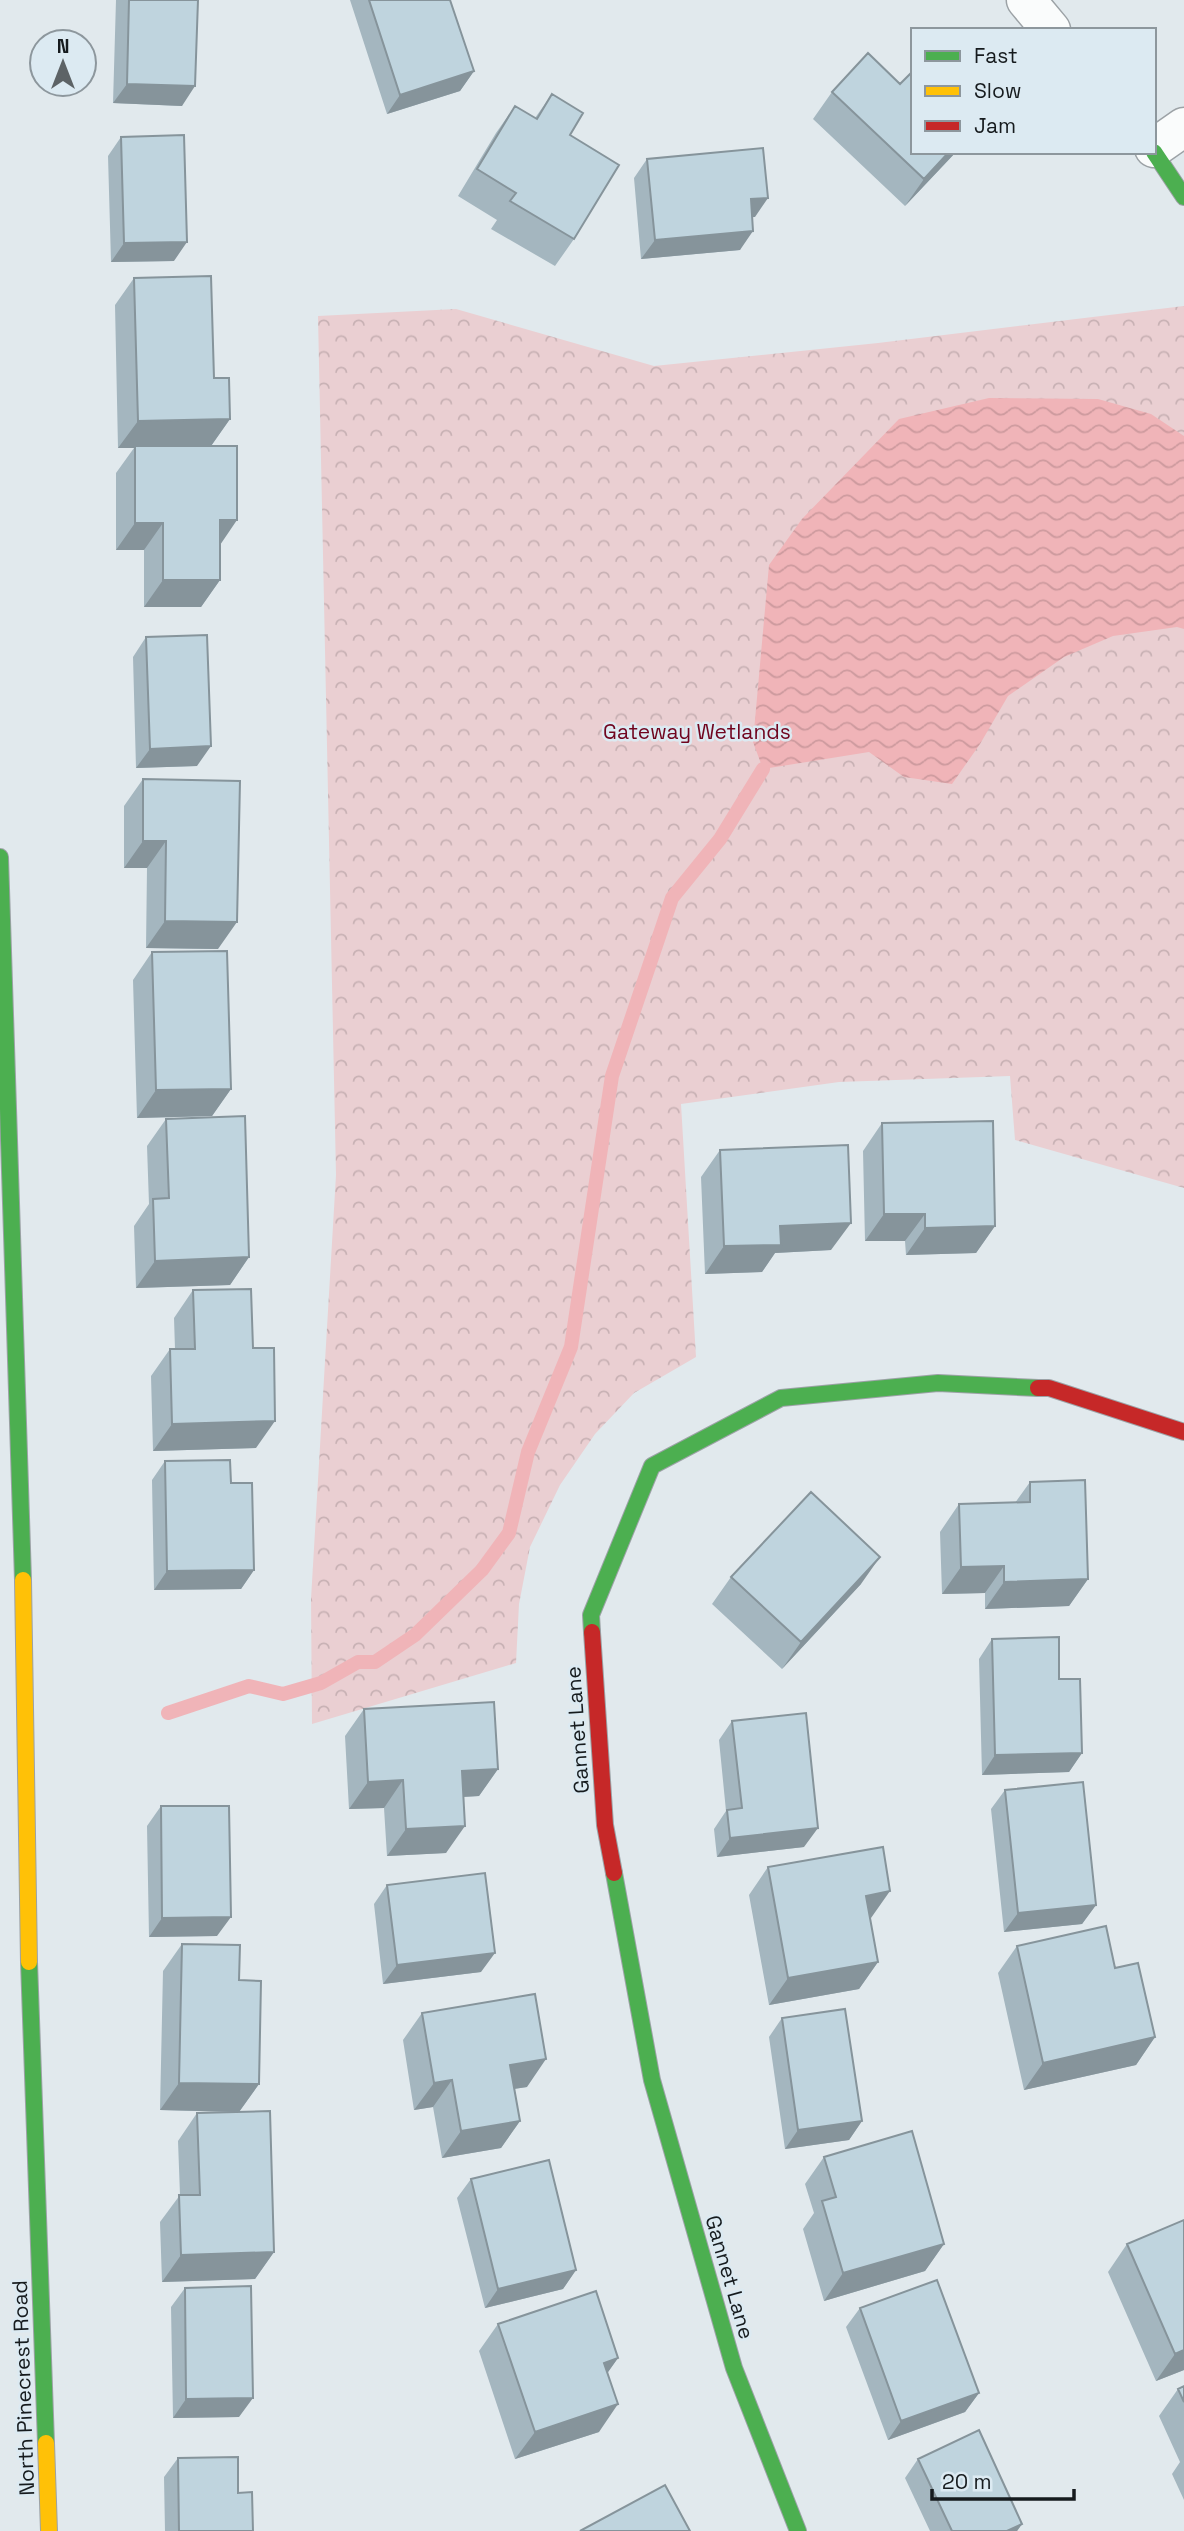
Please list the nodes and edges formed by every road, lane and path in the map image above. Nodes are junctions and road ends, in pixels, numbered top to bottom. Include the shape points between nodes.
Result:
1 (1026, 0) edge
2 (1049, 28) edge
3 (1184, 127) edge
4 (1156, 148) edge
5 (1156, 153) edge
6 (1184, 197) edge
7 (0, 857) edge
8 (1184, 1432) edge
9 (11, 1547) edge
10 (49, 2531) edge
11 (798, 2531) edge

1 - 2 street
3 - 4 street
5 - 6 street
7 - 9 street, North Pinecrest Road
8 - 11 street, Gannet Lane via 1049,1388 938,1383 781,1398 652,1466 591,1615 605,1825 652,2080 734,2368
9 - 10 street, North Pinecrest Road

